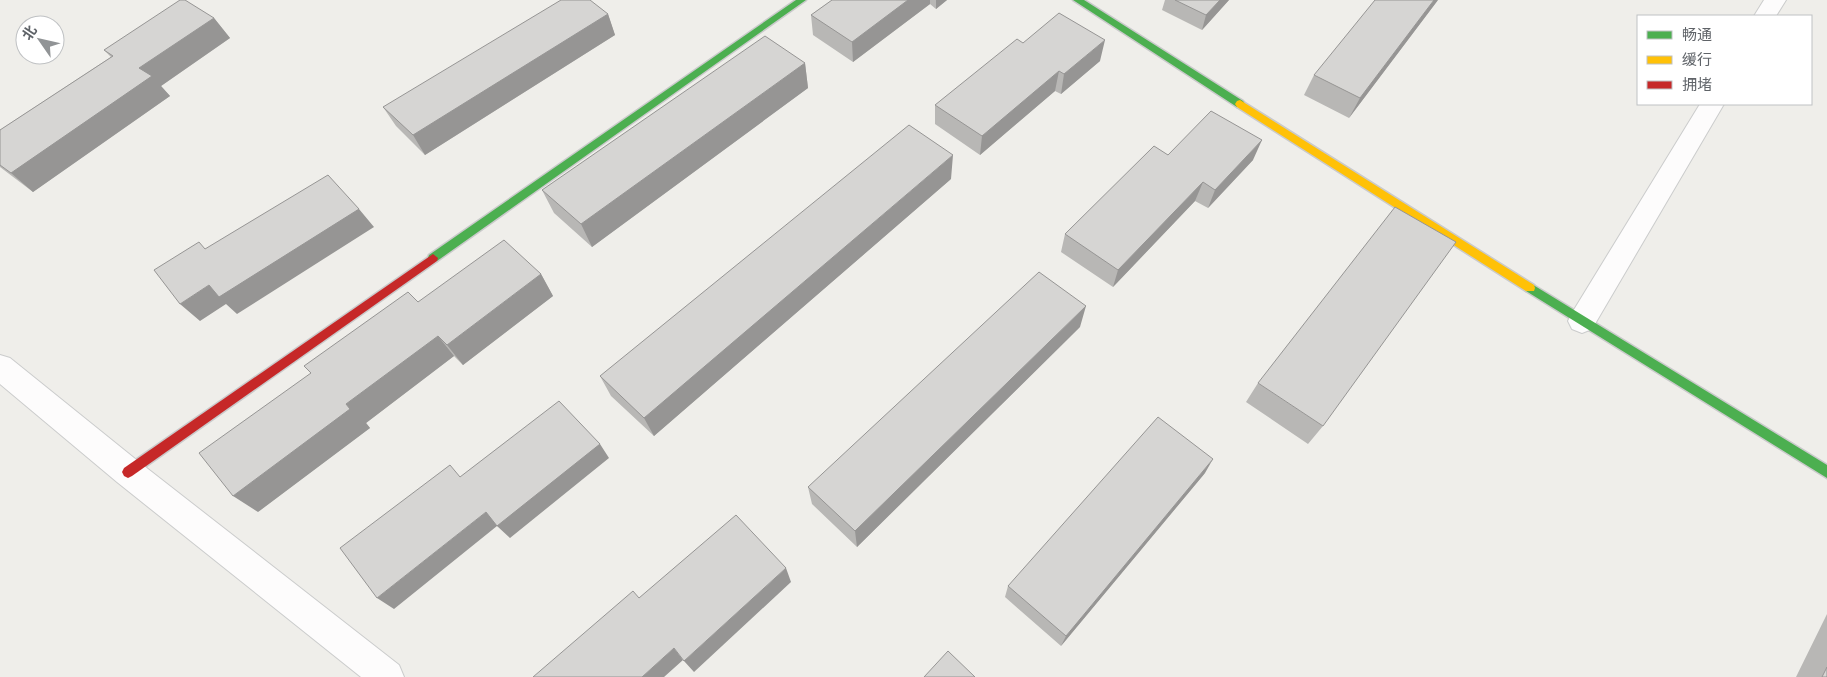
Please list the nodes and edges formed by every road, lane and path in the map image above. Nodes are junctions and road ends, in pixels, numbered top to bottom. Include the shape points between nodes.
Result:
1 (802, 0) edge
2 (1077, 0) edge
3 (1775, 0) edge
4 (1766, 15) edge
5 (1711, 105) edge
6 (1582, 321) junction
7 (0, 367) edge
8 (128, 472) junction
9 (1827, 472) edge
10 (387, 677) edge

1 - 8 street
2 - 6 street
3 - 4 street
5 - 6 street
6 - 9 street
7 - 8 street
8 - 10 street

